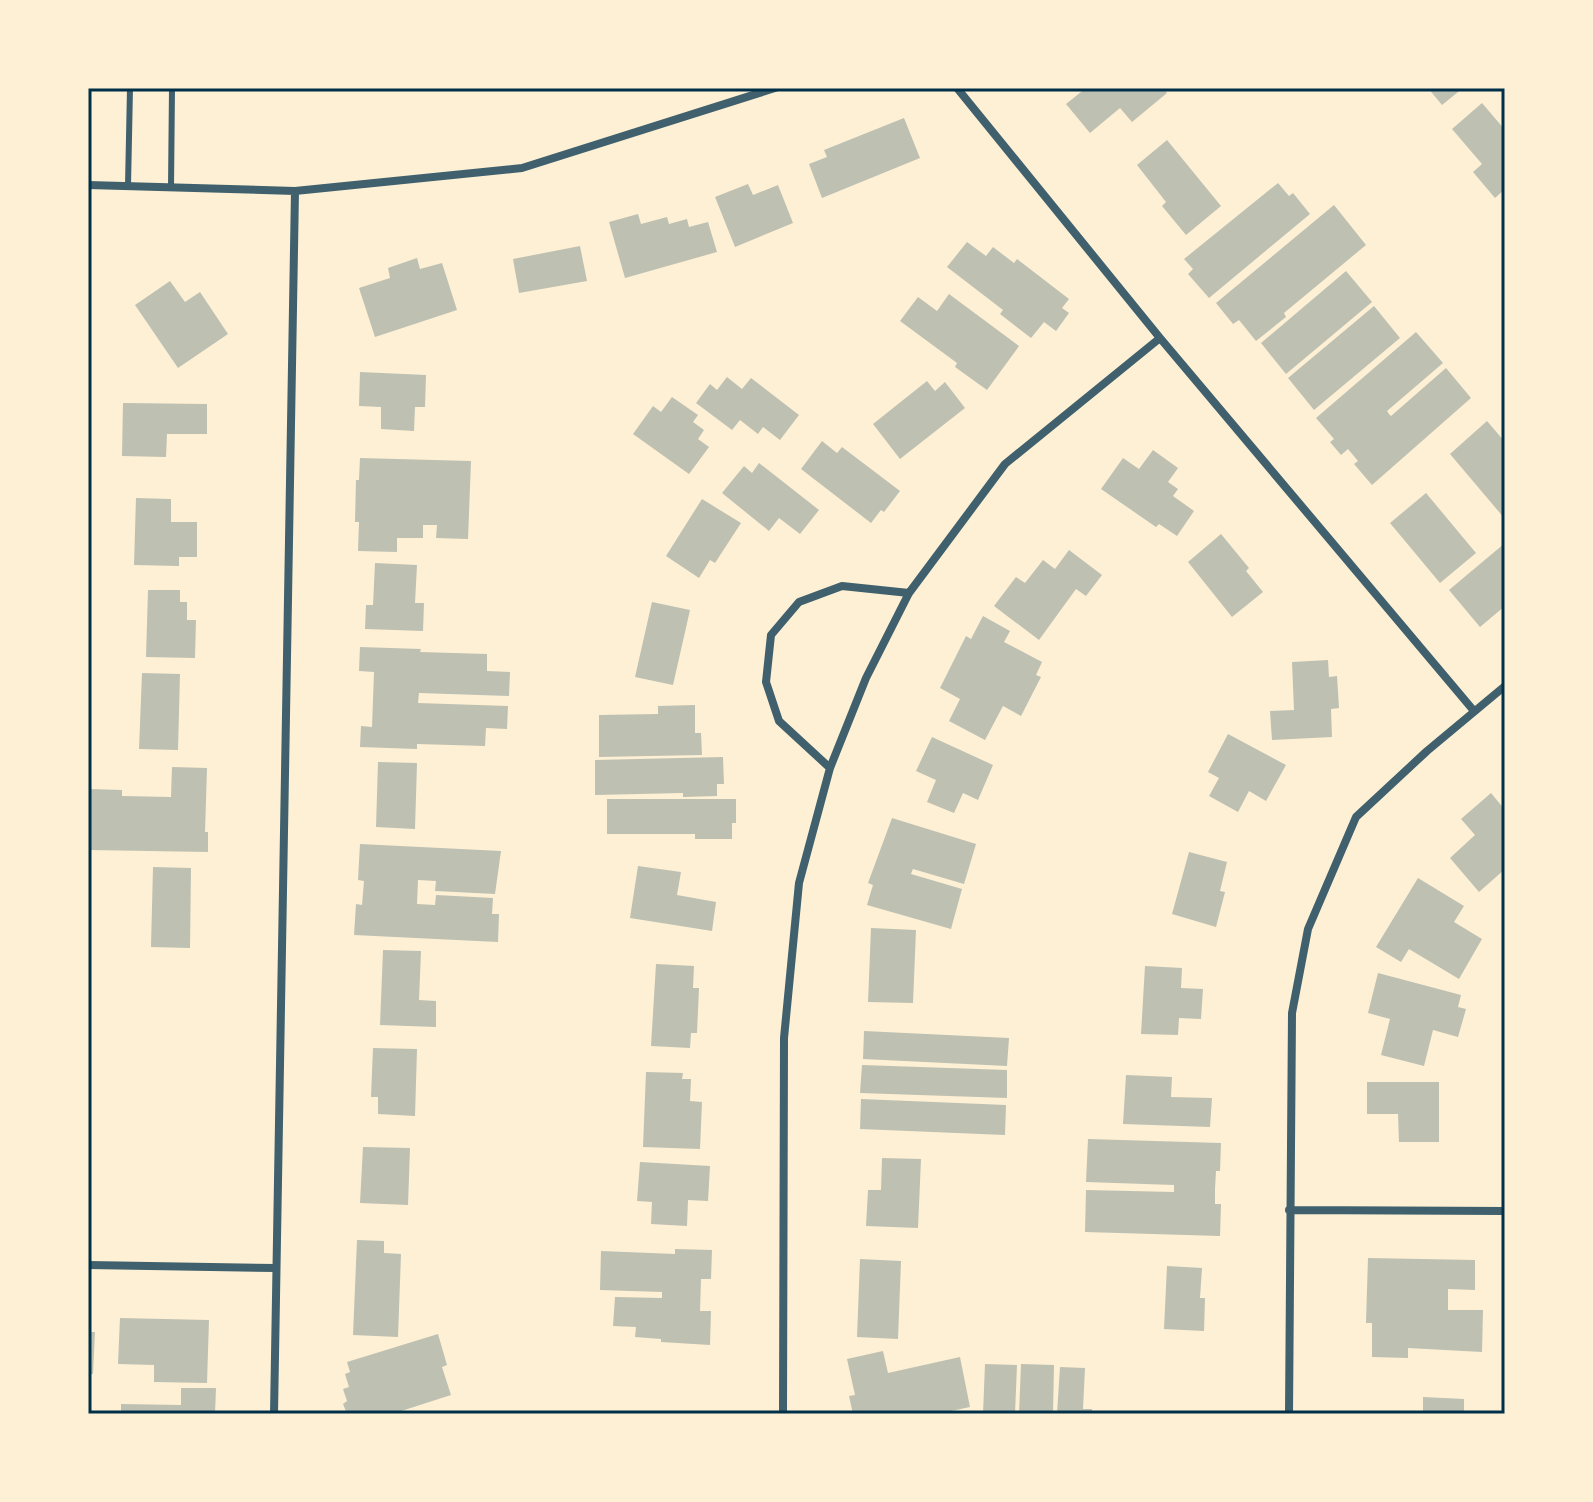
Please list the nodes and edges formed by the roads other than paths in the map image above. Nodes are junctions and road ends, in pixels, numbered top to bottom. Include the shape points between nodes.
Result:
1 (130, 88) edge
2 (172, 88) edge
3 (775, 88) edge
4 (957, 88) edge
5 (88, 185) edge
6 (128, 186) junction
7 (171, 187) junction
8 (295, 191) junction
9 (1160, 338) junction
10 (909, 593) junction
11 (1505, 686) edge
12 (1474, 711) junction
13 (830, 768) junction
14 (1289, 1210) junction
15 (1505, 1211) edge
16 (88, 1265) edge
17 (276, 1268) junction
18 (274, 1414) edge
19 (783, 1414) edge
20 (1289, 1414) edge

1 - 6 lane
2 - 7 lane
3 - 8 street via 522,168
4 - 9 street
5 - 6 street
6 - 7 street
7 - 8 street
8 - 17 street
9 - 10 street via 1005,464
9 - 12 street
10 - 13 street via 866,678
10 - 13 street via 842,586 799,602 771,635 766,682 779,721
11 - 12 street
12 - 14 street via 1356,817 1308,929 1292,1013
13 - 19 street via 799,883 784,1038
14 - 15 street
14 - 20 street
16 - 17 street
17 - 18 street

